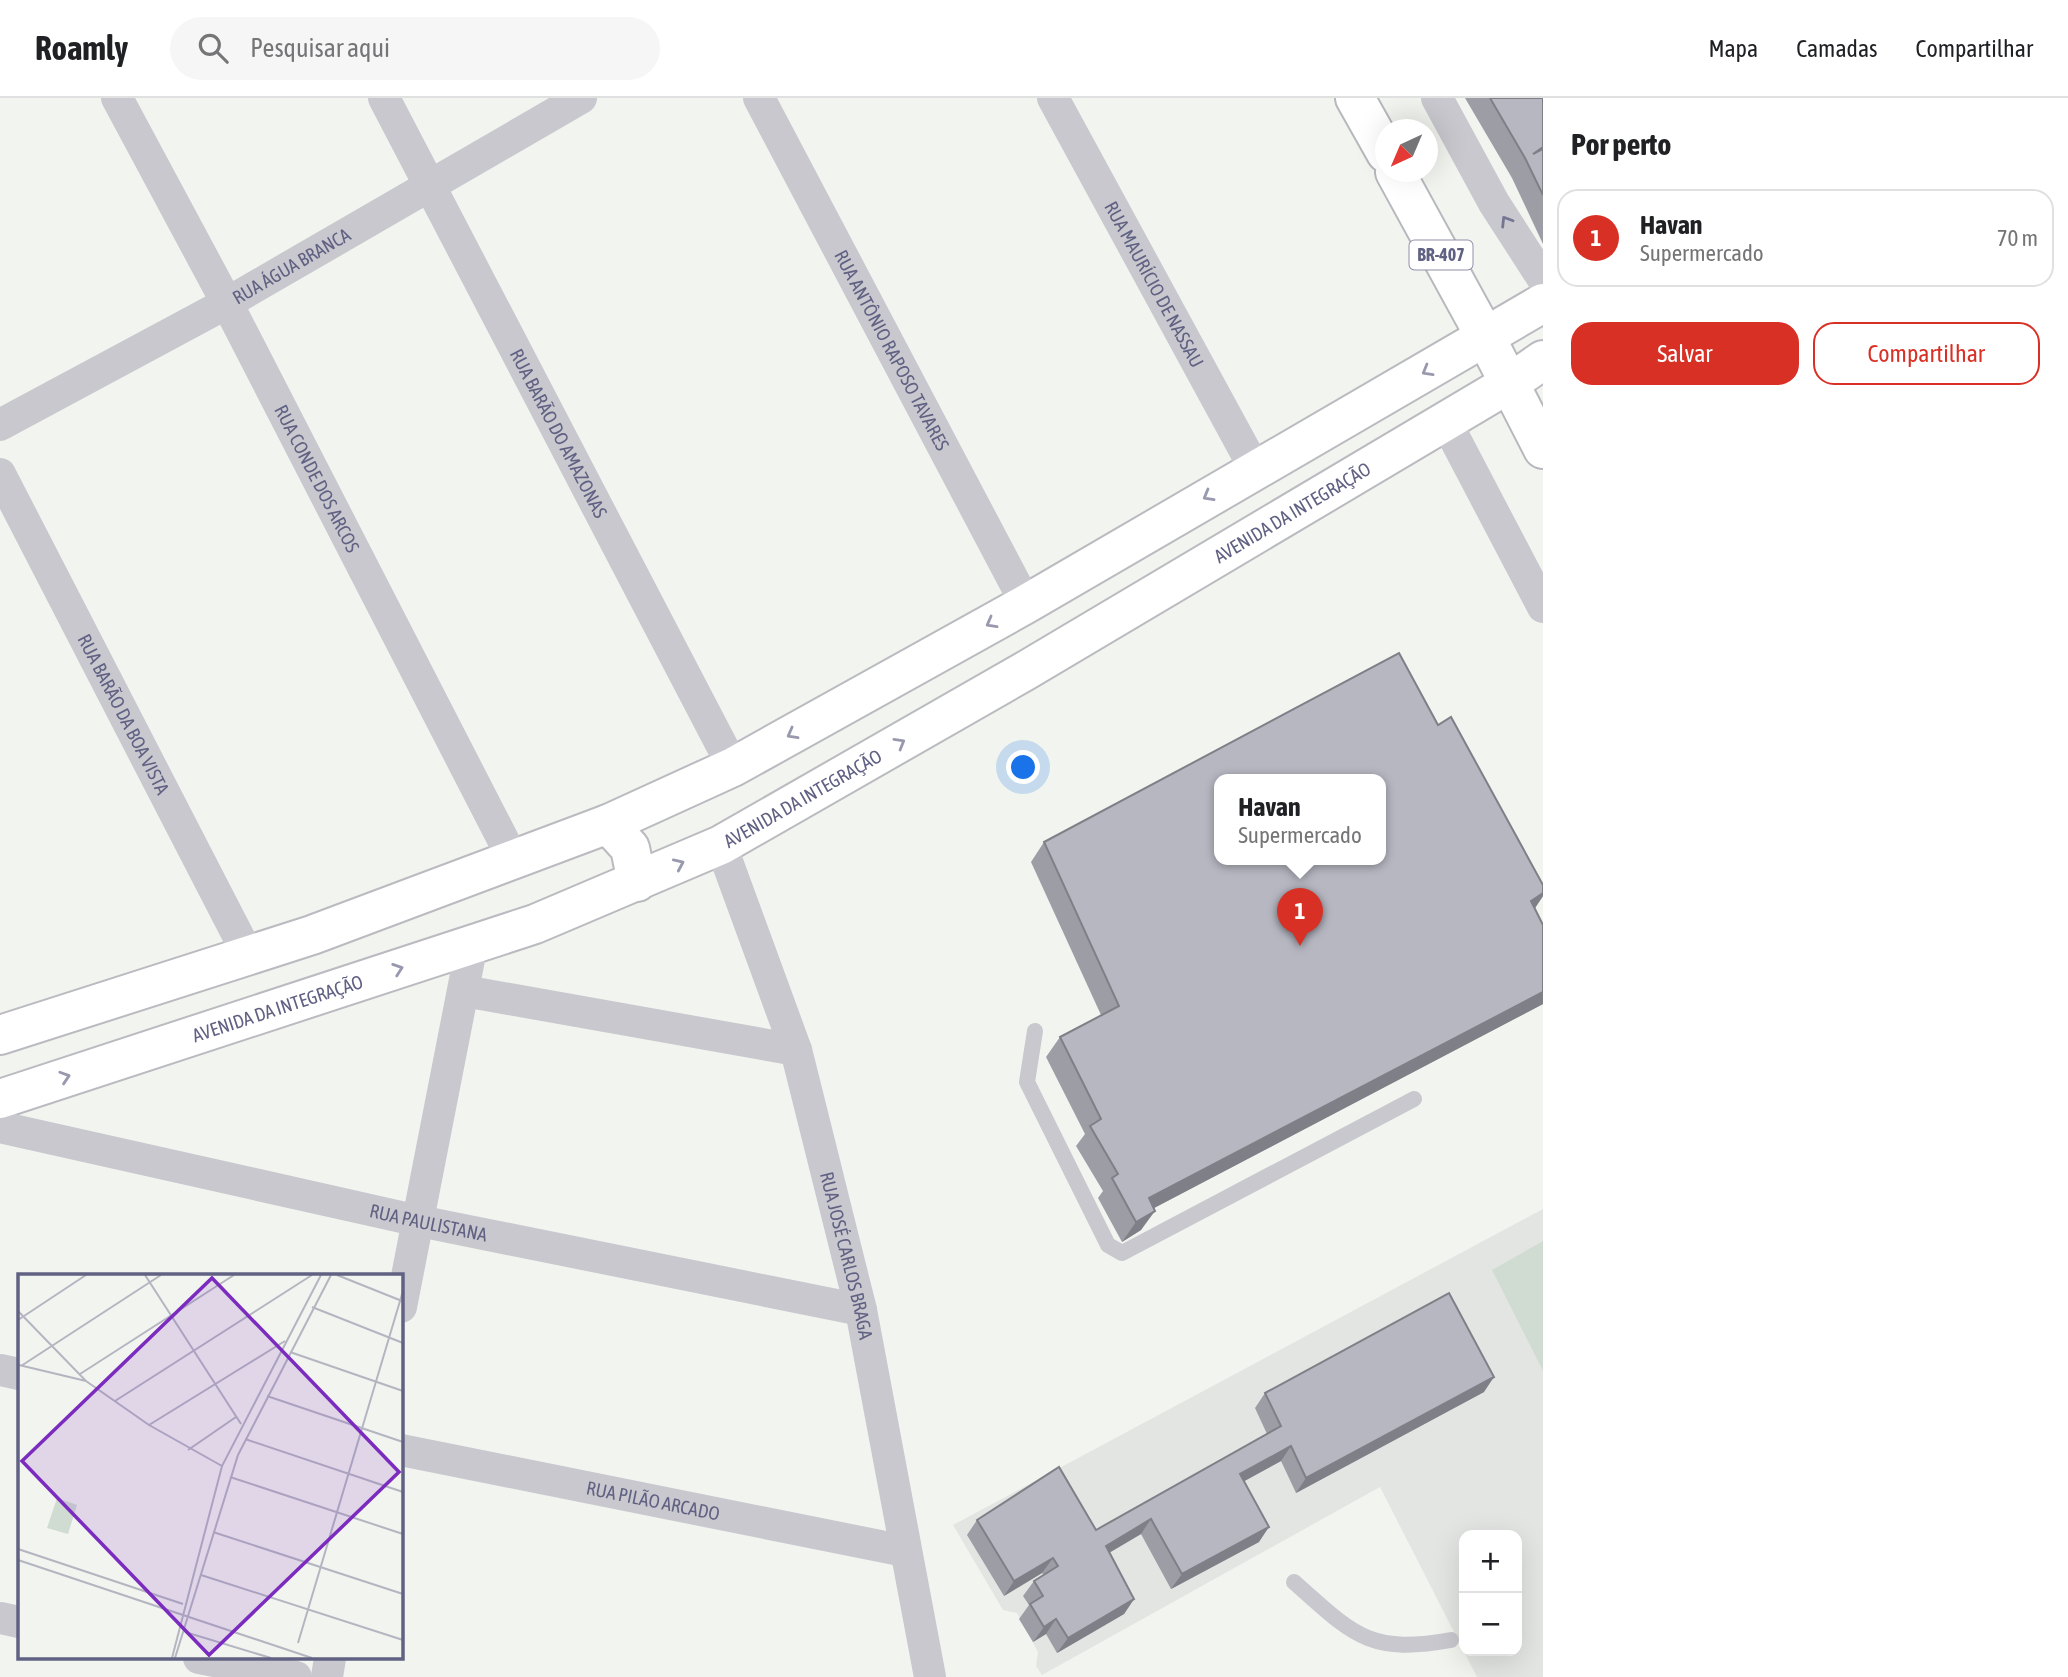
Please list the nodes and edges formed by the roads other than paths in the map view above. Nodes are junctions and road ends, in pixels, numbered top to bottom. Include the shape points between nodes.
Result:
1 (117, 98) edge
2 (384, 98) edge
3 (581, 98) edge
4 (759, 98) edge
5 (1053, 98) edge
6 (1355, 98) edge
7 (1437, 98) edge
8 (1375, 135) edge
9 (1400, 182) edge
10 (429, 183) junction
11 (1543, 279) edge
12 (227, 303) junction
13 (1543, 303) edge
14 (1486, 338) junction
15 (1543, 360) edge
16 (1510, 383) junction
17 (1445, 420) junction
18 (0, 425) edge
19 (1543, 449) edge
20 (1255, 469) junction
21 (0, 474) edge
22 (1026, 604) junction
23 (1543, 607) edge
24 (733, 767) junction
25 (608, 824) junction
26 (721, 845) junction
27 (514, 860) junction
28 (637, 882) junction
29 (312, 935) junction
30 (472, 944) junction
31 (248, 955) junction
32 (464, 991) junction
33 (317, 995) junction
34 (1035, 1031) dead end
35 (0, 1035) edge
36 (796, 1049) junction
37 (0, 1098) edge
38 (1413, 1099) dead end
39 (0, 1127) edge
40 (419, 1221) junction
41 (402, 1302) edge
42 (861, 1310) junction
43 (0, 1370) edge
44 (18, 1374) edge
45 (402, 1450) edge
46 (905, 1551) junction
47 (1294, 1582) dead end
48 (0, 1618) edge
49 (18, 1622) edge
50 (1451, 1640) dead end
51 (209, 1660) edge
52 (296, 1677) edge
53 (930, 1677) edge

1 - 12 street, RUA CONDE DOS ARCOS
2 - 10 street, RUA BARÃO DO AMAZONAS
3 - 10 street, RUA ÁGUA BRANCA
4 - 22 street, RUA ANTÔNIO RAPOSO TAVARES
5 - 20 street, RUA MAURÍCIO DE NASSAU
6 - 8 main road
11 -> 7 street
9 - 14 main road, BR-407
10 - 12 street, RUA ÁGUA BRANCA
10 - 24 street, RUA BARÃO DO AMAZONAS
12 - 18 street, RUA ÁGUA BRANCA
12 - 27 street, RUA CONDE DOS ARCOS
13 - 14 main road
14 - 16 main road, BR-407
14 -> 20 main road
15 - 16 main road, AVENIDA DA INTEGRAÇÃO
16 - 17 main road, AVENIDA DA INTEGRAÇÃO
16 - 19 main road, BR-407
17 - 23 street
26 -> 17 main road, AVENIDA DA INTEGRAÇÃO via 1025,671
20 -> 22 main road
21 - 31 street, RUA BARÃO DA BOA VISTA
22 -> 24 main road
24 - 25 main road
25 - 27 main road
25 - 28 main road via 630,848
28 -> 26 main road, AVENIDA DA INTEGRAÇÃO
26 - 36 street, RUA JOSÉ CARLOS BRAGA
27 - 29 main road
28 - 30 main road, AVENIDA DA INTEGRAÇÃO
29 - 31 main road
29 - 33 main road via 303,948 298,971
30 - 32 street
33 -> 30 main road, AVENIDA DA INTEGRAÇÃO
31 - 35 main road
32 - 36 street
32 - 40 street
37 -> 33 main road, AVENIDA DA INTEGRAÇÃO
34 - 38 lane via 1027,1082 1108,1245 1122,1253
36 - 42 street, RUA JOSÉ CARLOS BRAGA
39 - 40 street, RUA PAULISTANA
40 - 41 street
40 - 42 street, RUA PAULISTANA
42 - 46 street, RUA JOSÉ CARLOS BRAGA
43 - 44 street
45 - 46 street, RUA PILÃO ARCADO
46 - 53 street, RUA JOSÉ CARLOS BRAGA
47 - 50 lane via 1364,1639 1399,1645
48 - 49 street
51 - 52 street

